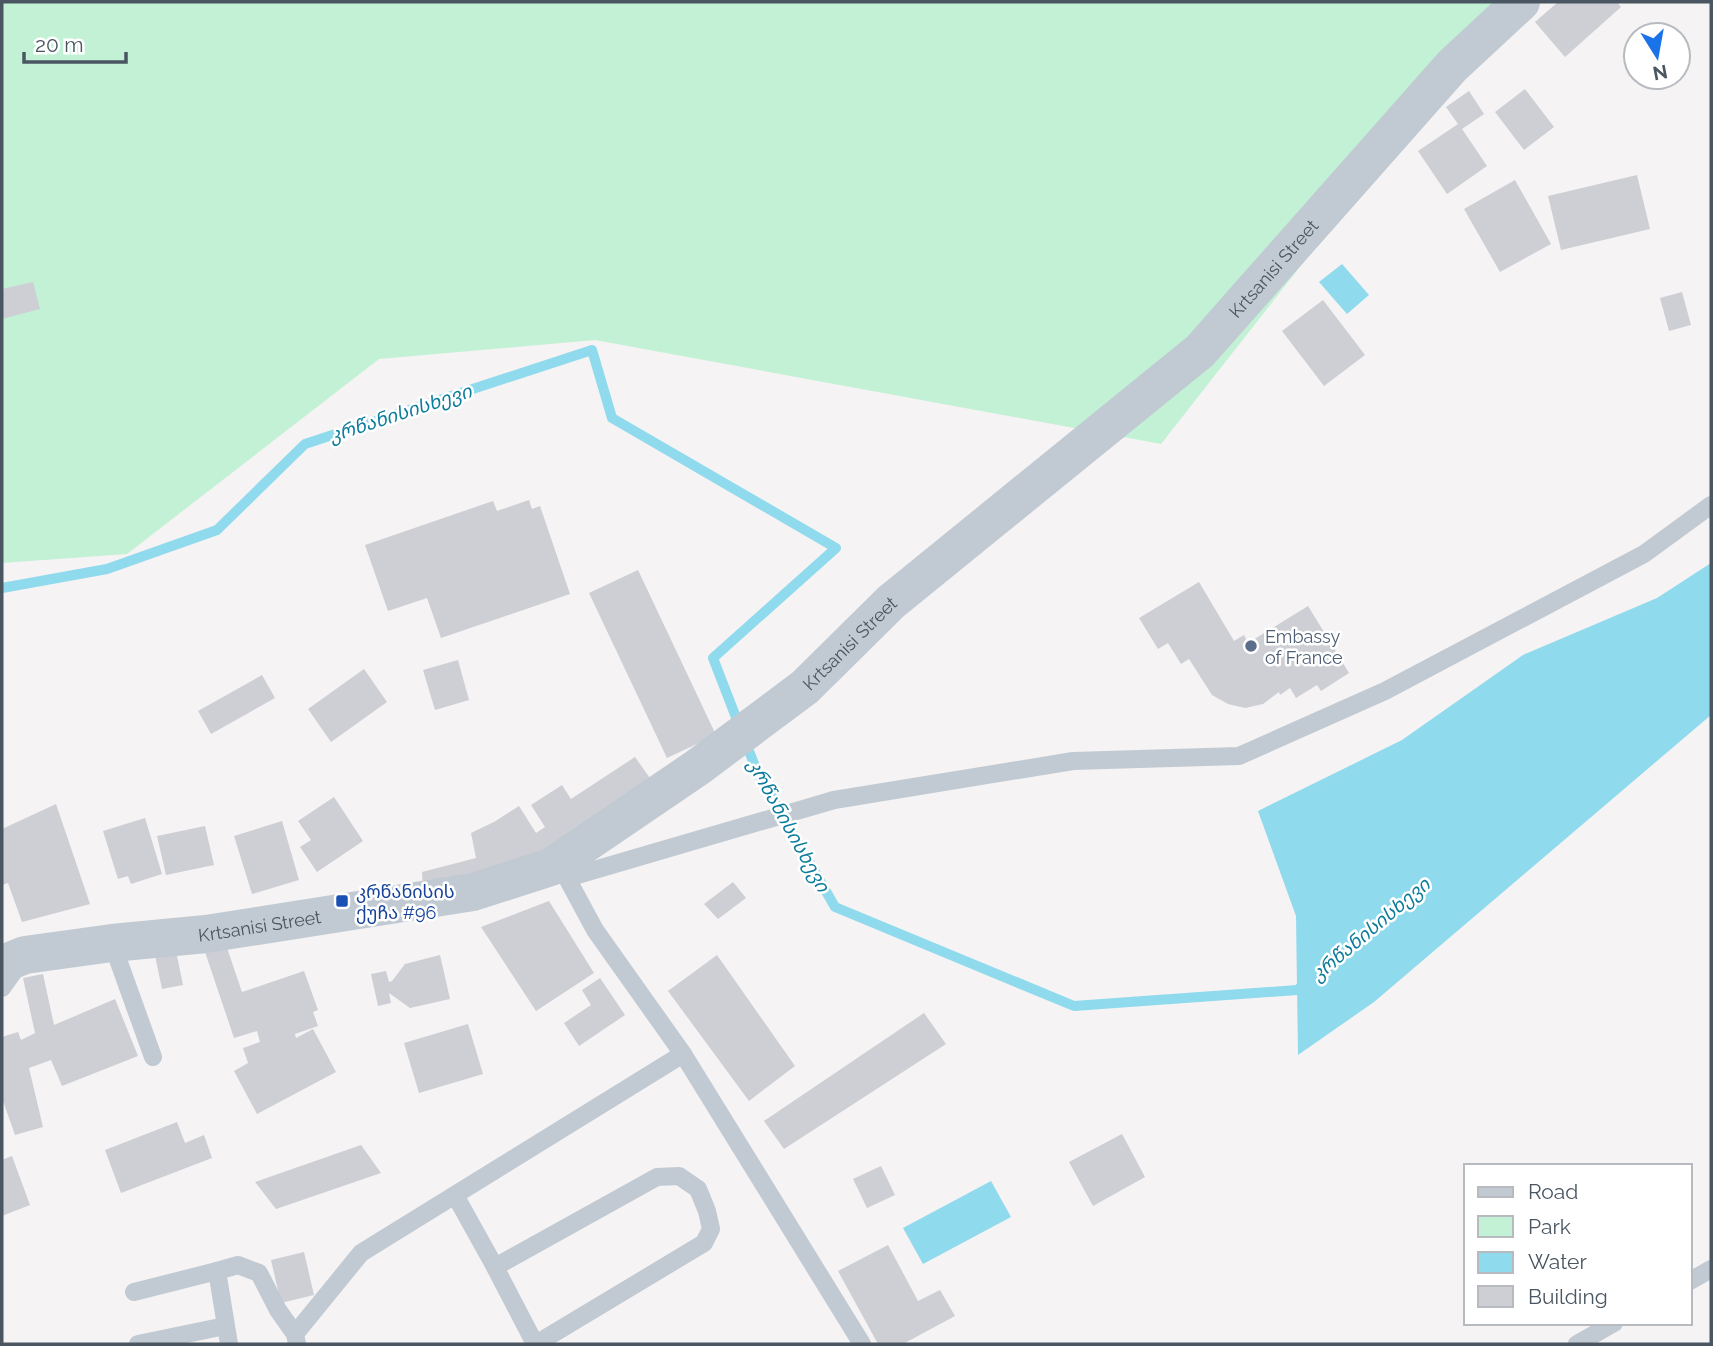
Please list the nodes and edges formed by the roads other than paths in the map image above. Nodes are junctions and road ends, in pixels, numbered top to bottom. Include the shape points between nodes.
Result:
1 (1521, 2) edge
2 (1711, 505) edge
3 (111, 943) junction
4 (13, 960) edge
5 (2, 988) edge
6 (683, 1054) junction
7 (153, 1057) dead end
8 (455, 1195) junction
9 (495, 1267) junction
10 (1711, 1269) edge
11 (217, 1271) junction
12 (1692, 1280) edge
13 (134, 1292) dead end
14 (1610, 1325) edge
15 (225, 1326) junction
16 (296, 1339) edge
17 (860, 1343) edge
18 (138, 1344) edge
19 (229, 1344) edge
20 (535, 1344) edge
21 (1577, 1344) edge

1 - 3 street, Krtsanisi Street via 1452,66 1200,351 891,601 805,687 551,867 473,892 206,934
2 - 6 lane via 1644,554 1385,691 1239,756 1073,761 834,800 567,878 595,930
3 - 4 street, Krtsanisi Street
3 - 7 lane
4 - 5 lane
6 - 8 lane
6 - 17 lane
8 - 9 lane
8 - 16 lane via 361,1253
9 - 20 lane
9 - 20 lane via 657,1177 679,1176 698,1189 711,1229 704,1243
10 - 12 lane
11 - 13 lane
11 - 15 lane
11 - 16 lane via 238,1265 259,1273
14 - 21 lane
15 - 18 lane
15 - 19 lane

